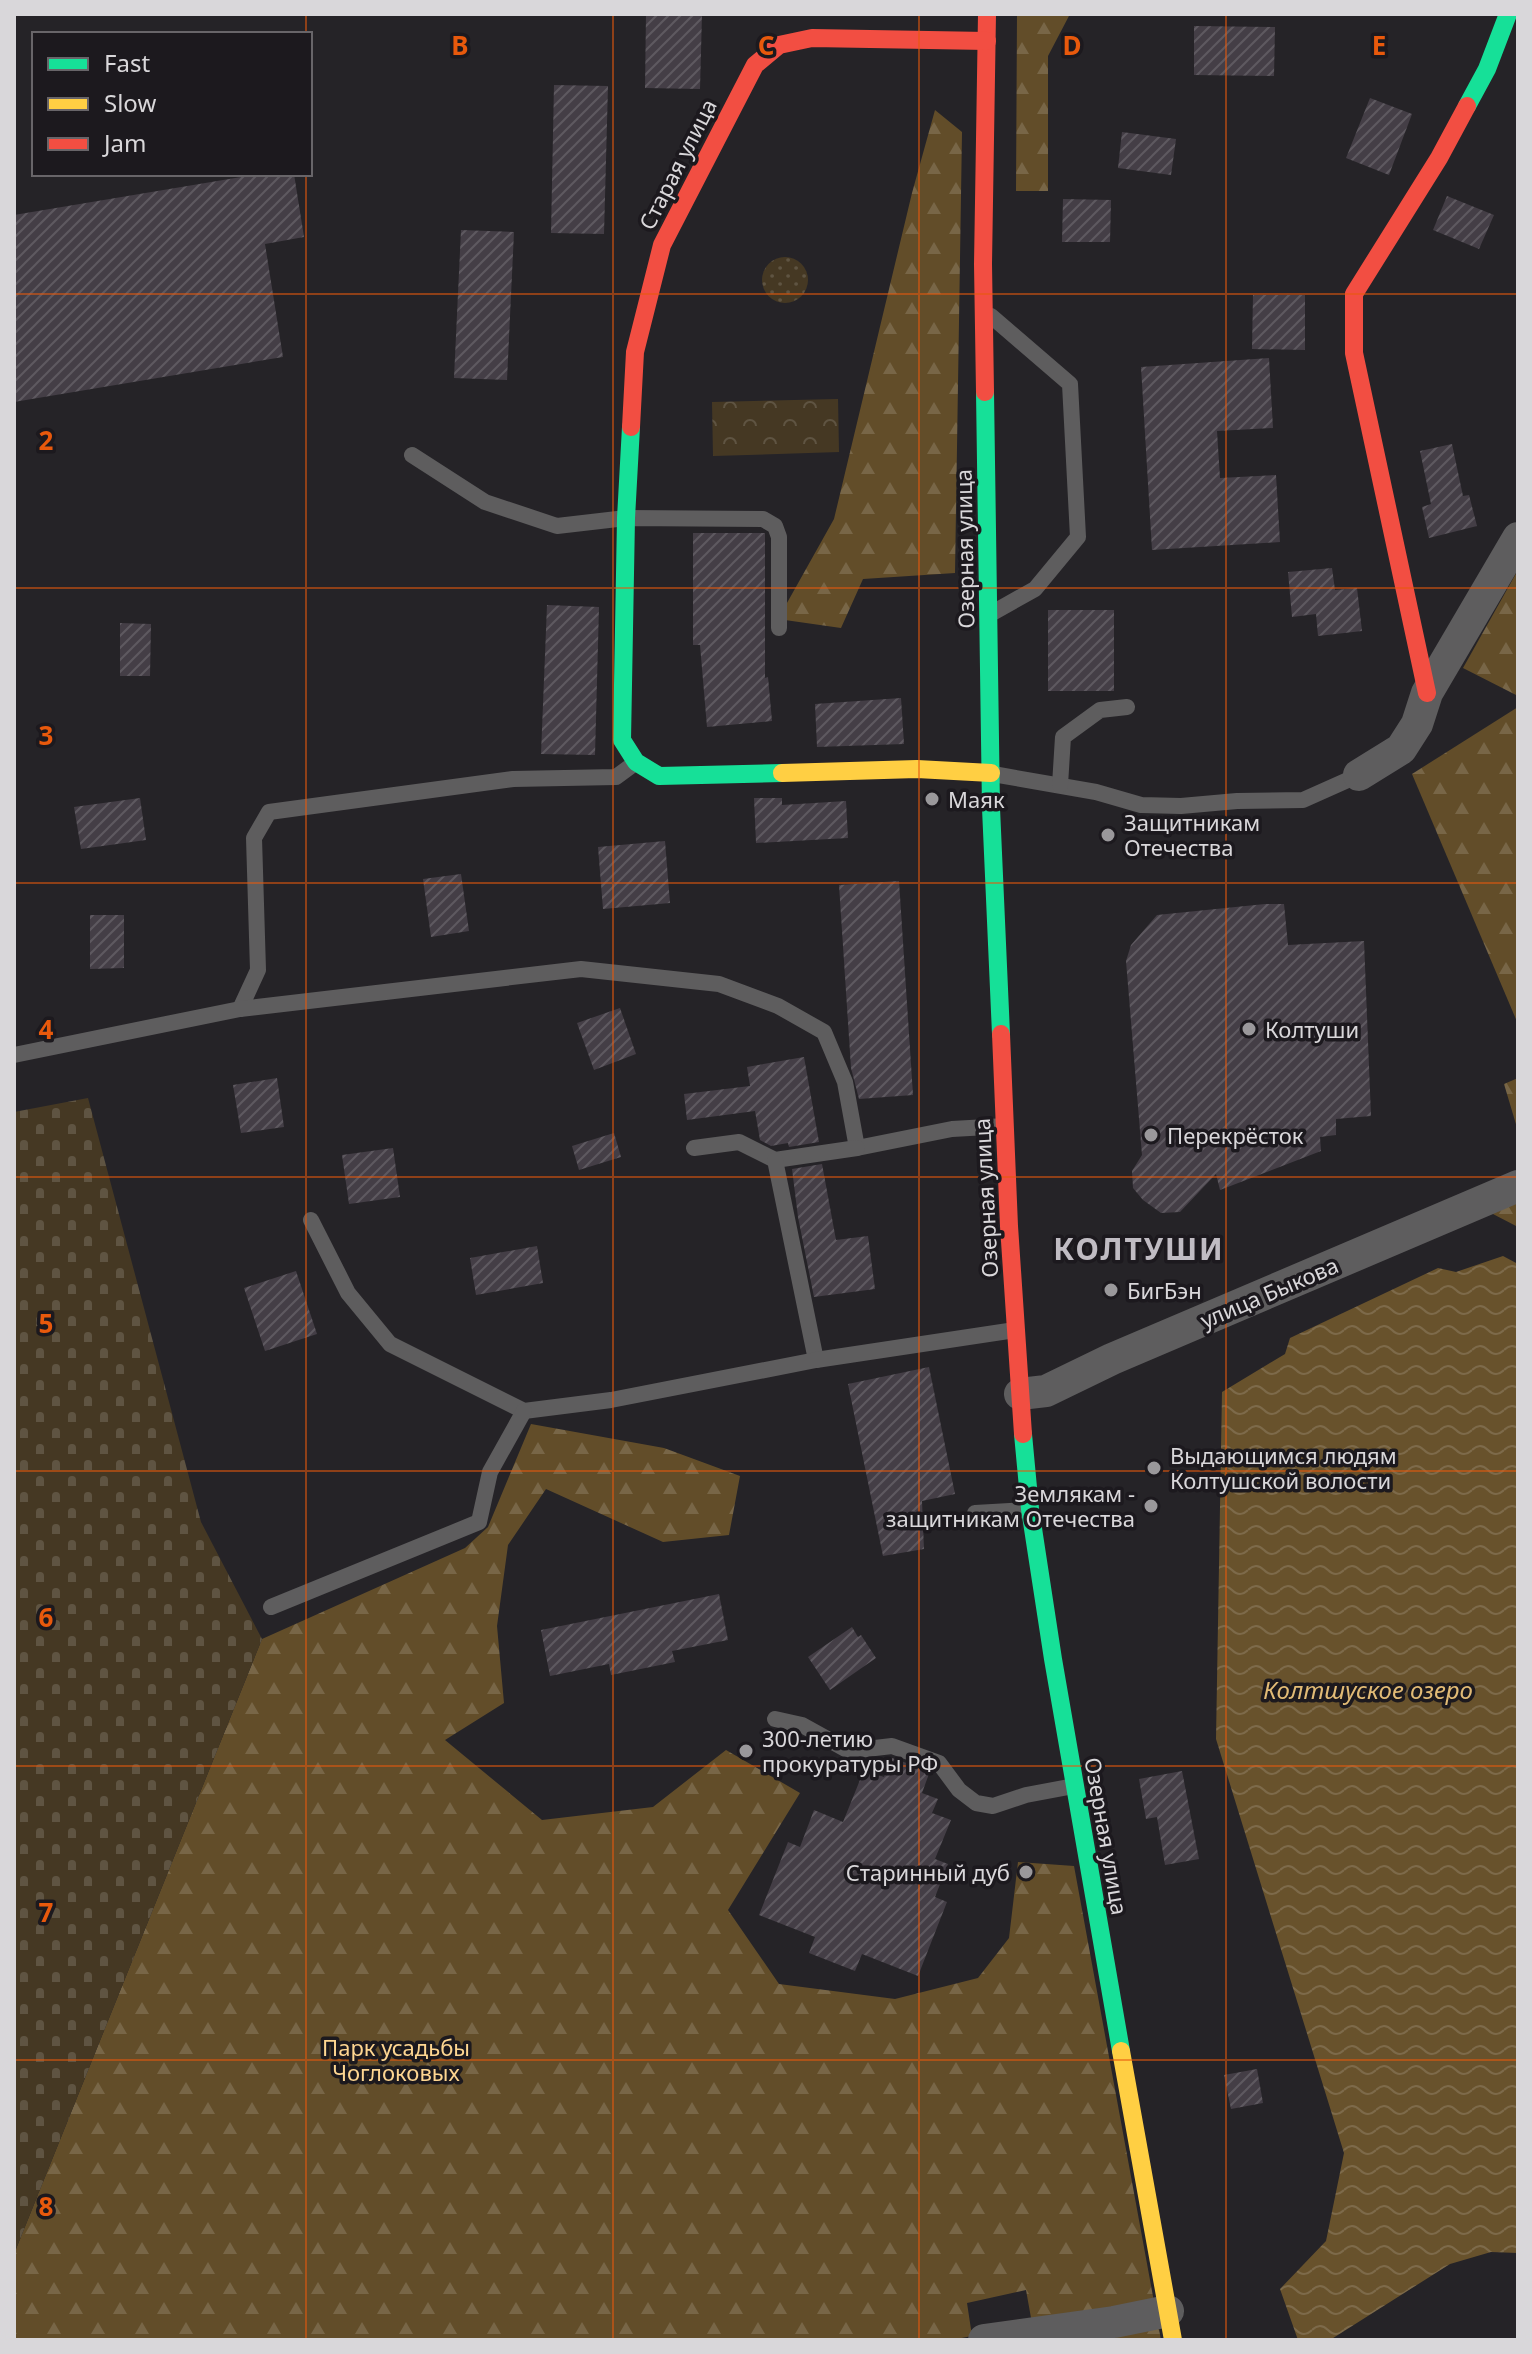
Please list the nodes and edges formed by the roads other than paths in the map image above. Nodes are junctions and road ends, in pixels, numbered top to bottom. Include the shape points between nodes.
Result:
1 (987, 14) edge
2 (1508, 14) edge
3 (987, 41) junction
4 (985, 311) junction
5 (412, 455) dead end
6 (626, 518) junction
7 (1518, 538) edge
8 (989, 615) junction
9 (779, 628) dead end
10 (1427, 693) junction
11 (1127, 707) dead end
12 (636, 762) junction
13 (991, 773) junction
14 (1359, 775) joint
15 (1060, 785) junction
16 (240, 1009) junction
17 (14, 1055) edge
18 (1006, 1126) junction
19 (694, 1148) dead end
20 (857, 1148) junction
21 (775, 1160) junction
22 (1518, 1186) edge
23 (311, 1220) dead end
24 (1016, 1330) junction
25 (816, 1360) junction
26 (1020, 1394) junction
27 (524, 1411) junction
28 (1030, 1509) junction
29 (975, 1513) dead end
30 (271, 1607) dead end
31 (775, 1719) dead end
32 (1074, 1786) junction
33 (1171, 2325) edge
34 (984, 2340) edge

1 - 3 main road, Озерная улица
2 - 10 main road via 1487,69 1446,146 1354,294 1354,353
3 - 4 main road, Озерная улица
3 - 6 main road, Старая улица via 809,32 779,45 755,65 662,245 635,352
4 - 8 main road, Озерная улица
4 - 8 lane via 1070,384 1078,537 1035,589
5 - 6 lane via 485,502 557,526
6 - 9 lane via 763,519 775,526
6 - 12 main road, Старая улица via 622,740
7 - 10 street
8 - 13 main road, Озерная улица
10 - 14 street via 1401,749
11 - 15 lane via 1100,710 1063,737
12 - 13 main road via 659,776 917,769
12 - 16 lane via 616,777 513,779 269,812 254,838 258,970
13 - 15 lane
13 - 18 main road, Озерная улица
14 - 15 lane via 1303,800 1181,806 1141,805
16 - 17 lane
16 - 20 lane via 581,969 719,984 778,1006 824,1032 845,1082
18 - 20 lane via 952,1129
18 - 24 main road, Озерная улица
19 - 21 lane via 739,1142
20 - 21 lane
21 - 25 lane
22 - 26 street, улица Быкова via 1046,1391
23 - 27 lane via 348,1293 390,1344
24 - 25 lane
24 - 26 main road, Озерная улица
25 - 27 lane via 611,1400
26 - 28 main road, Озерная улица
27 - 30 lane via 490,1472 479,1522
28 - 29 lane
28 - 32 main road, Озерная улица
31 - 32 lane via 802,1725 849,1751 892,1746 939,1763 976,1803 993,1806
32 - 33 main road, Озерная улица
33 - 34 street via 1114,2322

